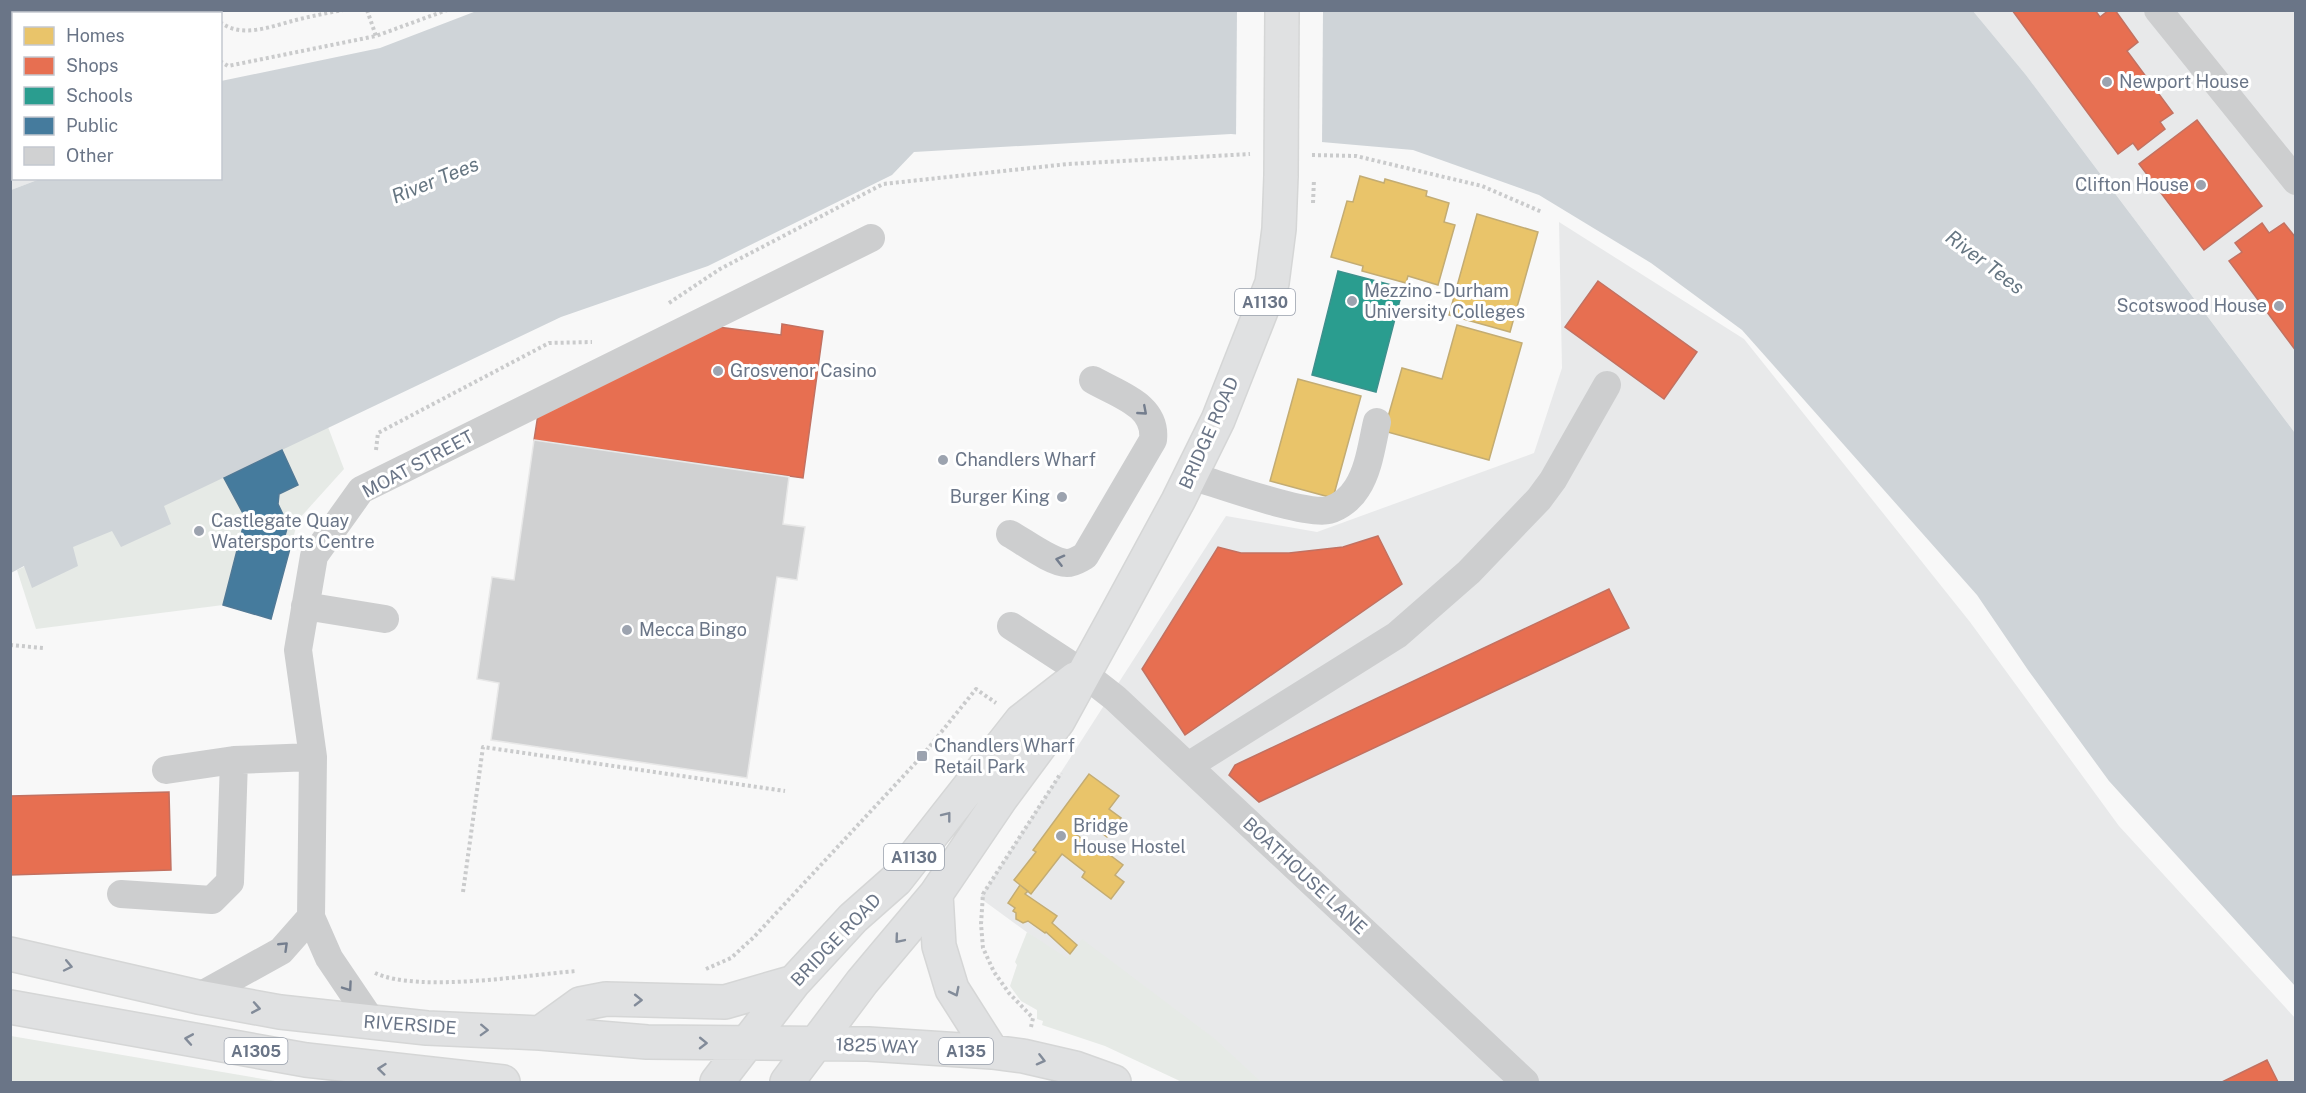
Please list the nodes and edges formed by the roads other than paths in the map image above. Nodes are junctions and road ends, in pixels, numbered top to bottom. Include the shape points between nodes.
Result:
1 (1282, 10) edge
2 (2158, 10) edge
3 (2292, 169) edge
4 (872, 238) dead end
5 (1093, 380) dead end
6 (1607, 384) dead end
7 (1377, 422) dead end
8 (1191, 476) junction
9 (1010, 534) dead end
10 (305, 606) junction
11 (385, 619) dead end
12 (1011, 626) dead end
13 (1083, 673) junction
14 (313, 757) junction
15 (234, 760) junction
16 (1188, 766) junction
17 (166, 770) dead end
18 (120, 894) dead end
19 (936, 894) junction
20 (311, 917) junction
21 (10, 954) edge
22 (794, 982) junction
23 (198, 998) junction
24 (10, 1007) edge
25 (373, 1023) junction
26 (540, 1033) junction
27 (747, 1043) junction
28 (815, 1044) junction
29 (1008, 1054) junction
30 (503, 1083) edge
31 (717, 1083) edge
32 (787, 1083) edge
33 (1114, 1083) edge
34 (1525, 1083) edge

1 - 8 main road, BRIDGE ROAD / A1130, bridge via 1281,176 1272,283 1218,420
2 - 3 street
4 - 10 street, MOAT STREET via 361,490 314,556
5 -> 9 street via 1143,408 1155,429 1153,440 1085,556 1065,563
6 - 16 street via 1553,480 1469,572 1397,635
7 - 8 street via 1358,487 1340,506 1328,511 1276,502
8 - 13 main road, BRIDGE ROAD / A1130
10 - 11 street
10 - 14 street, MOAT STREET via 298,650
12 - 13 street, BOATHOUSE LANE
13 - 16 street, BOATHOUSE LANE
13 - 19 main road, BRIDGE ROAD / A1130 via 1058,721
22 -> 13 main road, BRIDGE ROAD / A1130 via 853,918 896,880 1021,721
14 - 15 street
14 - 20 street, MOAT STREET
15 - 17 street
15 - 18 street via 230,882 212,900
16 - 34 street, BOATHOUSE LANE
19 -> 28 main road, BRIDGE ROAD / A1130
19 -> 29 main road, A135 via 939,946 952,989
23 -> 20 street via 281,951
20 -> 25 street, MOAT STREET via 328,958
21 -> 23 main road, RIVERSIDE / A1305
26 -> 22 main road via 580,1004 606,999 725,1002
22 - 27 main road, BRIDGE ROAD / A1130
23 -> 25 main road, RIVERSIDE / A1305
30 -> 24 main road, A1305 via 306,1060
25 -> 26 main road, RIVERSIDE / A1305
26 -> 27 main road, RIVERSIDE / A1305 via 647,1042
27 - 28 main road, RIVERSIDE / A1305
27 - 31 main road, BRIDGE ROAD / A1130
28 - 29 main road, 1825 WAY / A135
28 - 32 main road, BRIDGE ROAD
29 -> 33 main road, 1825 WAY / A135 via 1075,1068

